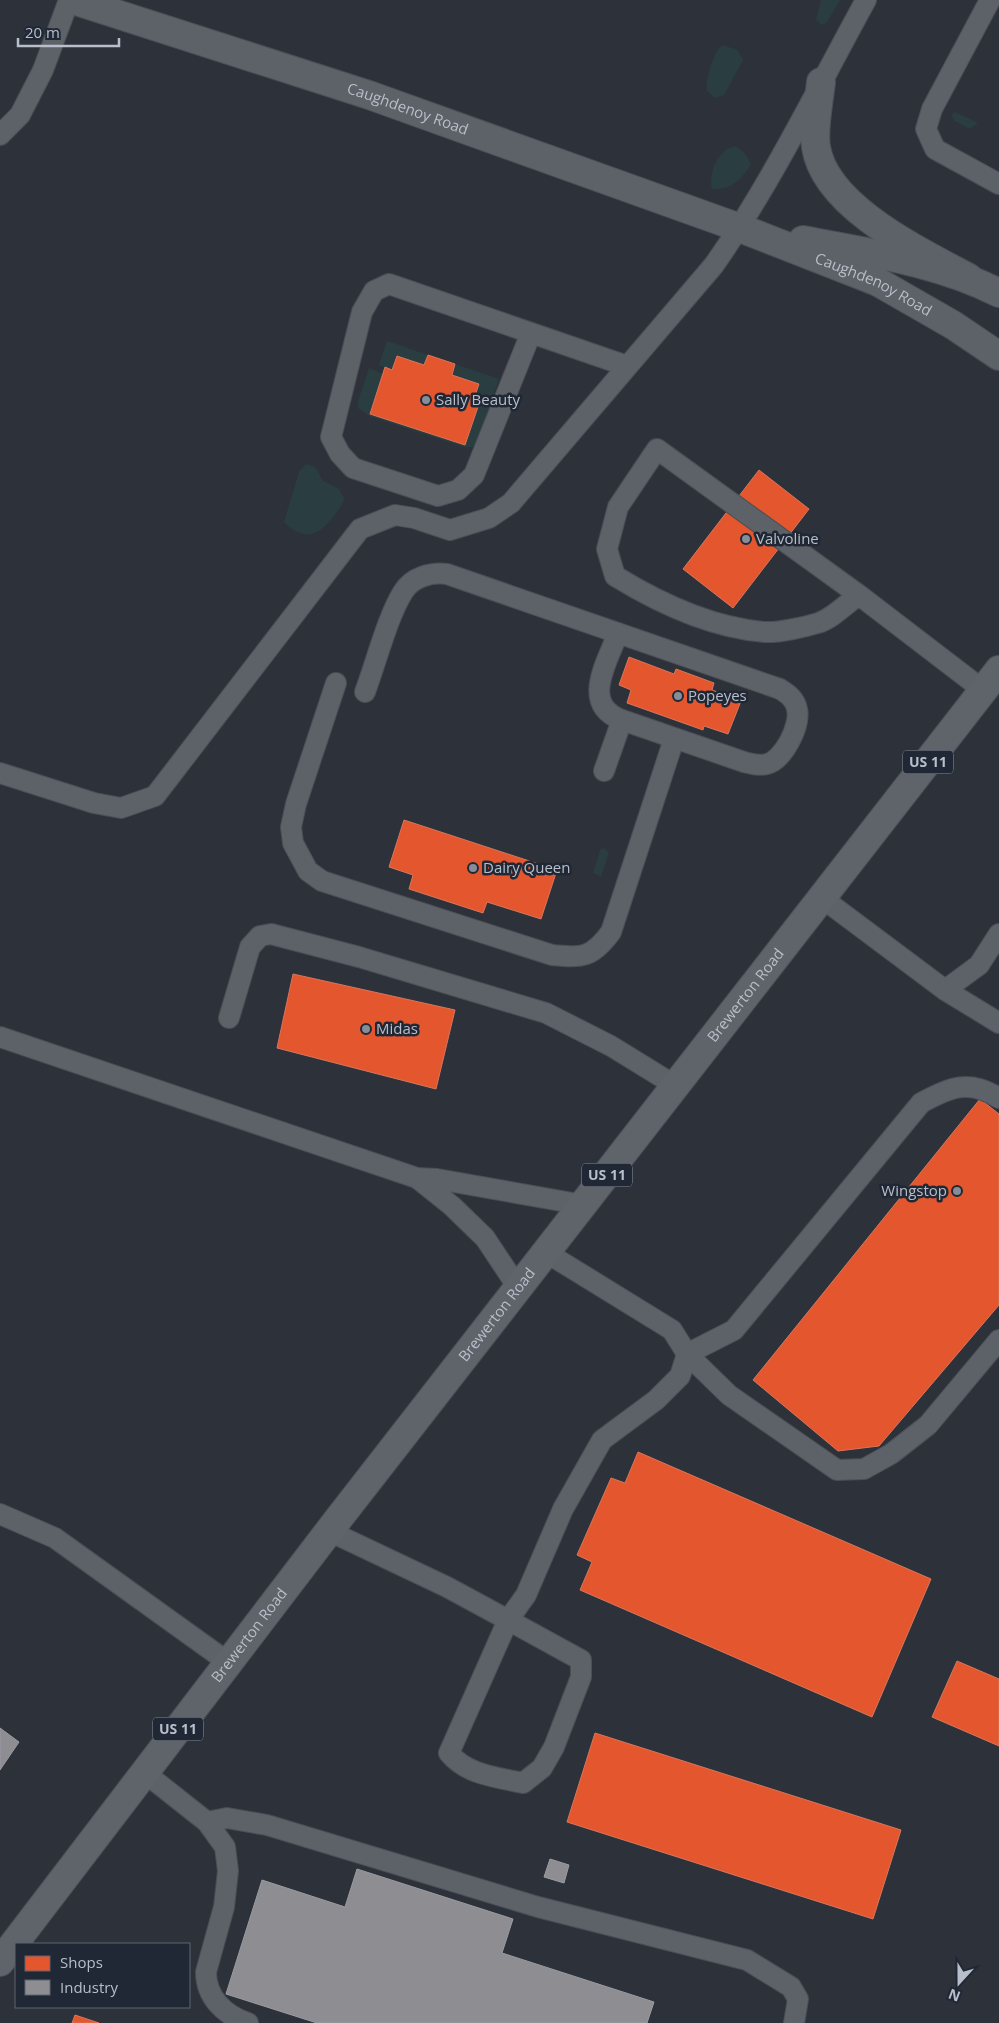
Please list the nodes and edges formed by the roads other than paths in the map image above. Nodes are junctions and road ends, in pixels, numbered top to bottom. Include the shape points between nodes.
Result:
1 (69, 0) edge
2 (73, 0) edge
3 (866, 0) edge
4 (990, 0) edge
5 (821, 82) junction
6 (0, 135) edge
7 (999, 184) edge
8 (740, 228) junction
9 (969, 278) junction
10 (999, 294) edge
11 (531, 333) junction
12 (999, 356) edge
13 (627, 366) junction
14 (859, 595) junction
15 (618, 633) junction
16 (991, 680) edge
17 (336, 683) dead end
18 (365, 692) dead end
19 (622, 720) junction
20 (674, 739) junction
21 (604, 771) dead end
22 (0, 773) edge
23 (822, 898) junction
24 (999, 934) edge
25 (944, 990) junction
26 (229, 1018) dead end
27 (999, 1024) edge
28 (0, 1037) edge
29 (676, 1086) junction
30 (999, 1098) edge
31 (417, 1178) junction
32 (584, 1205) junction
33 (547, 1253) junction
34 (519, 1289) junction
35 (999, 1340) edge
36 (687, 1354) junction
37 (0, 1514) edge
38 (329, 1531) junction
39 (508, 1620) junction
40 (229, 1663) junction
41 (144, 1773) junction
42 (207, 1822) junction
43 (0, 1962) edge
44 (248, 2023) edge
45 (794, 2023) edge

1 - 6 lane via 43,70 20,115
2 - 8 street, Caughdenoy Road via 369,95
3 - 5 lane
4 - 7 lane via 932,109 926,129 935,149
5 - 8 lane
5 - 9 street, Caughdenoy Road via 816,147 827,176 847,200 887,232
8 - 9 street, Caughdenoy Road via 910,260
8 - 12 street, Caughdenoy Road via 878,282
8 - 13 lane via 714,266
9 - 10 street, Caughdenoy Road
11 - 11 lane via 389,284 374,291 362,312 331,437 340,454 353,468 438,496 458,490 474,475
11 - 13 lane
13 - 22 lane via 511,503 489,518 450,530 395,515 360,529 155,796 120,808
14 - 14 lane via 820,623 767,632 729,626 681,610 638,591 615,576 607,550 618,507 657,450
14 - 16 lane
15 - 18 lane via 447,574 423,576 403,591
15 - 19 lane via 598,691 609,713
15 - 20 lane via 780,689 792,698 797,710 797,722 787,744 779,757 769,764 744,762
16 - 23 main road, Brewerton Road / US 11
17 - 20 lane via 291,827 294,843 308,871 322,881 552,955 576,957 590,954 611,932
19 - 20 lane
19 - 21 lane
23 - 25 lane
23 - 29 main road, Brewerton Road / US 11
24 - 25 lane via 978,965
25 - 27 lane
26 - 29 lane via 250,947 260,936 271,934 546,1013 611,1046
28 - 31 lane
29 - 32 main road, Brewerton Road / US 11
30 - 36 lane via 970,1086 948,1088 921,1102 734,1330
31 - 32 lane
31 - 34 lane via 485,1238
32 - 33 main road, Brewerton Road / US 11
33 - 34 main road, Brewerton Road / US 11
33 - 36 lane via 672,1330
34 - 38 main road, Brewerton Road / US 11
35 - 36 lane via 928,1425 891,1454 864,1469 836,1470 730,1395
36 - 39 lane via 680,1376 656,1400 602,1440 562,1508 526,1596
37 - 40 lane via 54,1538
38 - 39 lane via 448,1587
38 - 40 main road, Brewerton Road / US 11
39 - 39 lane via 449,1753 457,1763 478,1773 523,1783 542,1768 554,1747 581,1677 581,1660
40 - 41 main road, Brewerton Road / US 11
41 - 42 lane
41 - 43 main road, Brewerton Road / US 11
42 - 44 lane via 225,1847 228,1871 224,1907 206,1972 206,1983 218,2006
42 - 45 lane via 227,1818 268,1824 538,1907 747,1960 791,1988 798,1999

